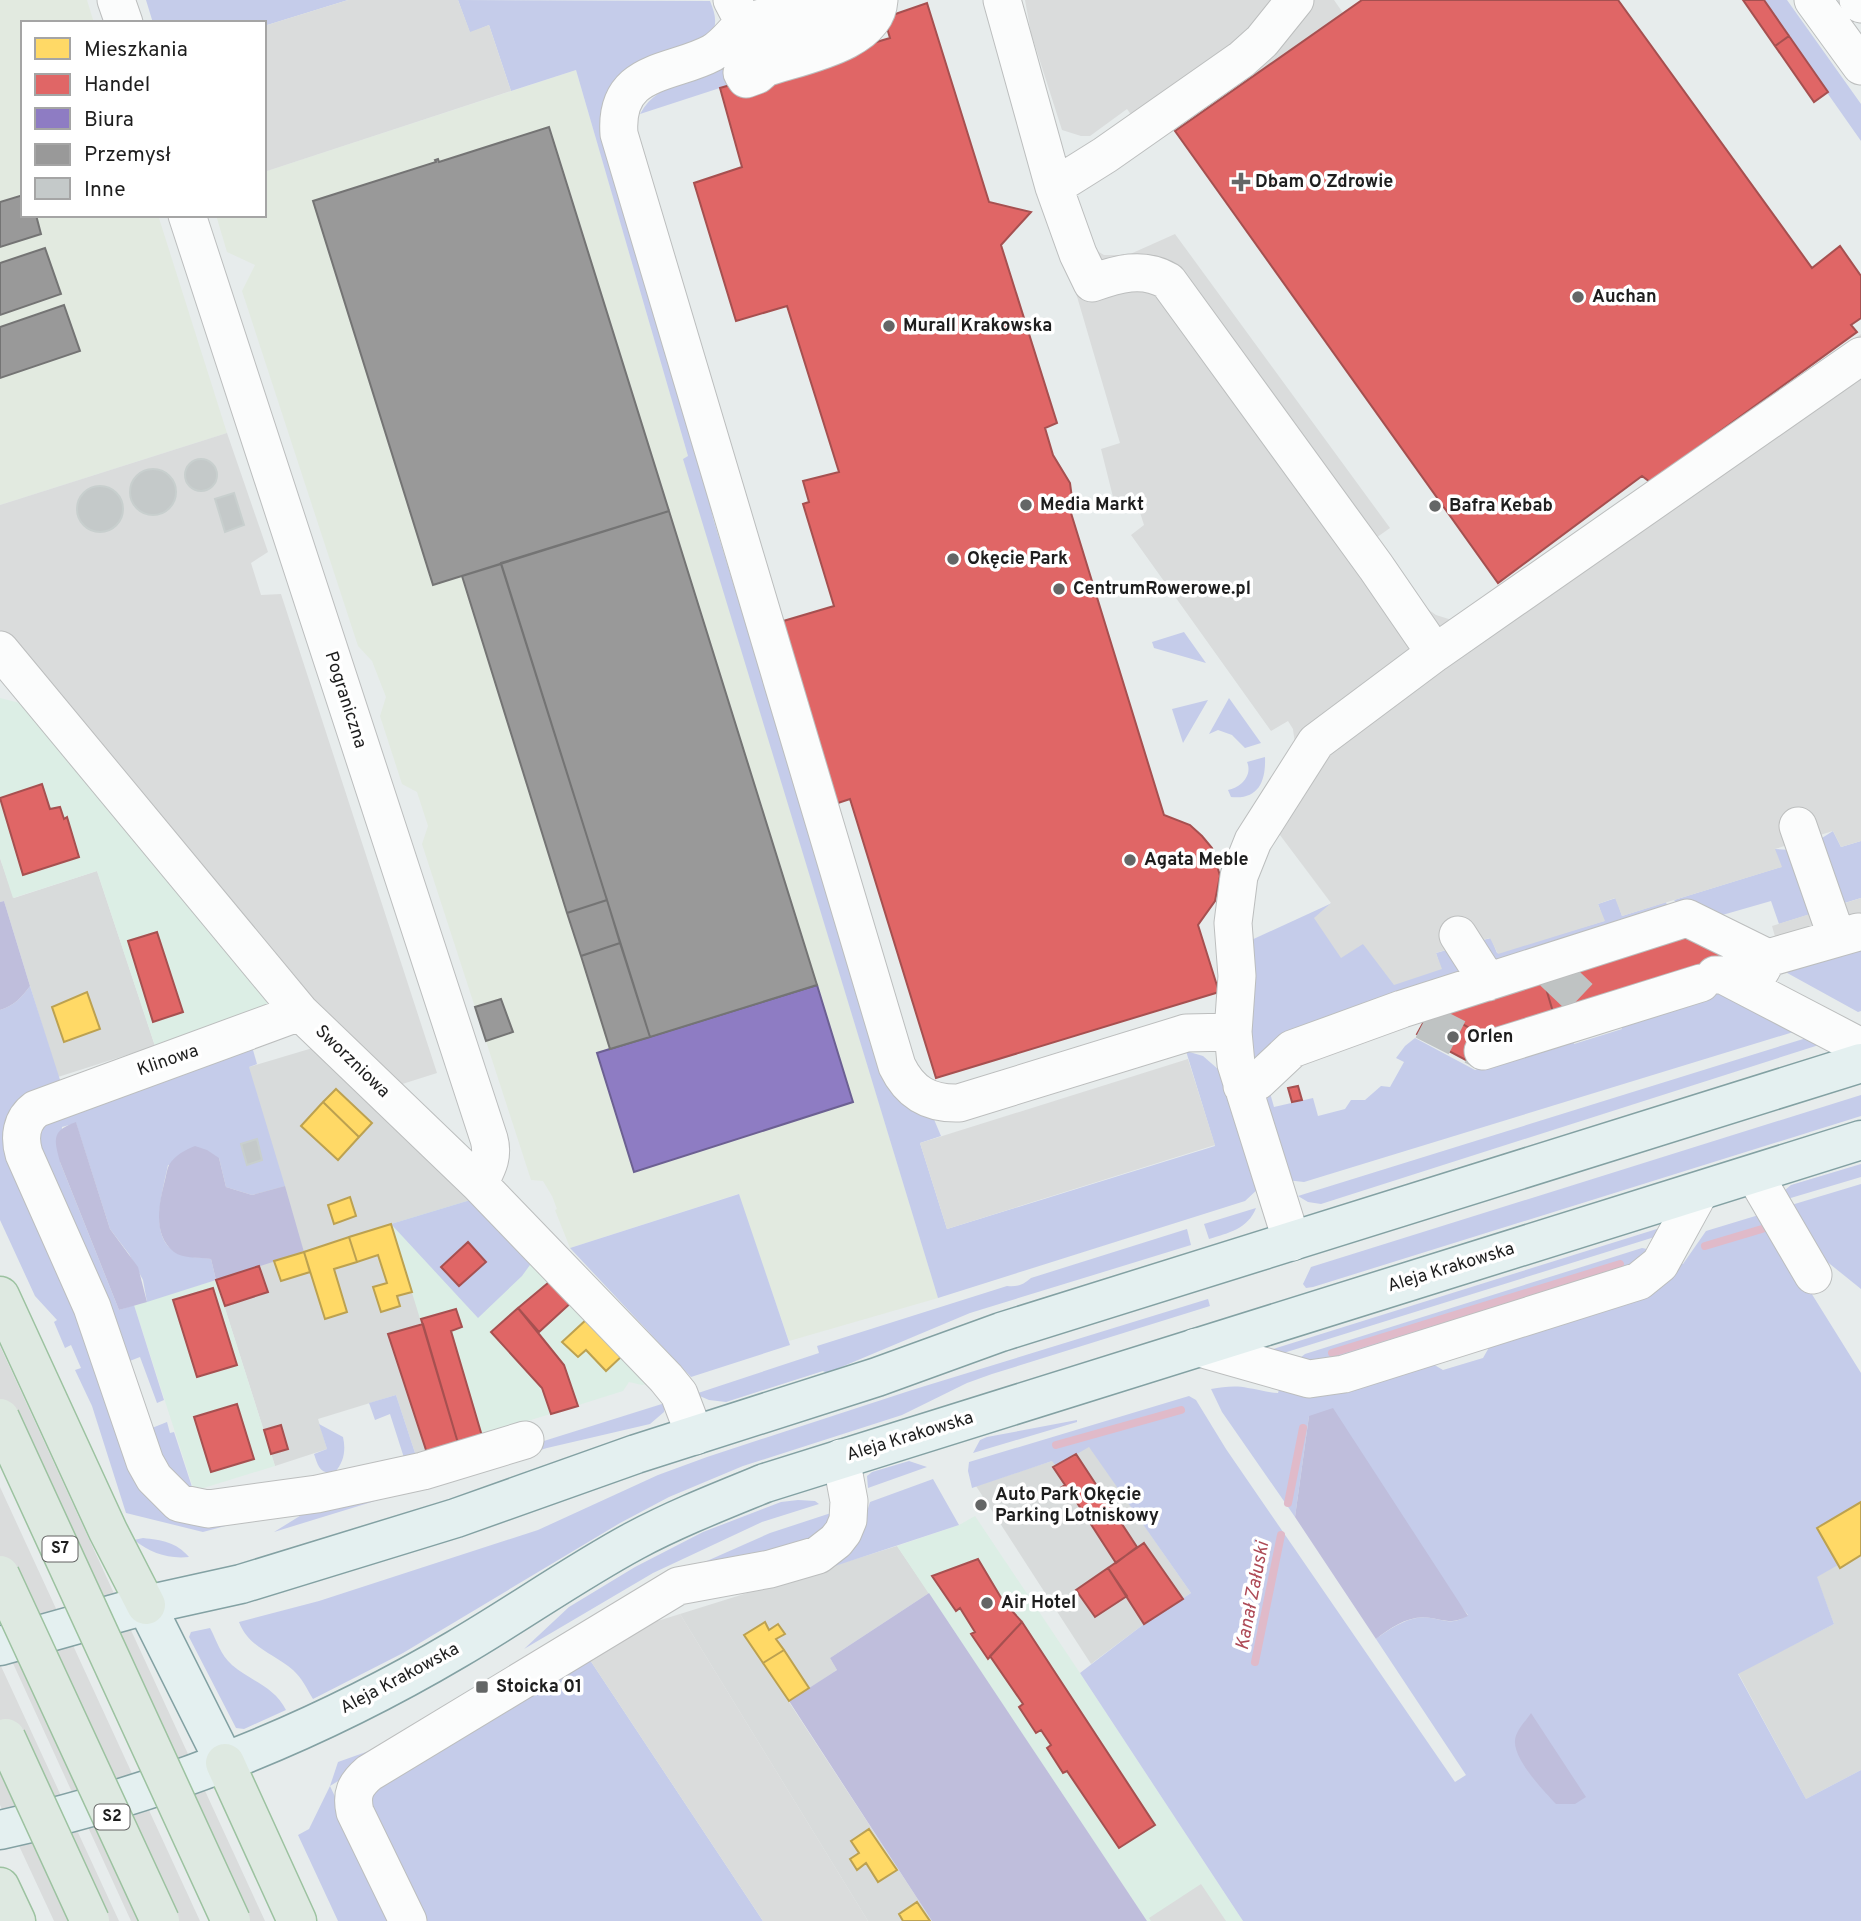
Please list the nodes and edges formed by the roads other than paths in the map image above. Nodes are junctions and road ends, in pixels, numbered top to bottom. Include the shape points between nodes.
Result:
1 (116, 0) edge
2 (822, 0) edge
3 (854, 0) edge
4 (879, 0) edge
5 (1002, 0) edge
6 (1296, 0) edge
7 (1813, 0) edge
8 (1858, 0) edge
9 (1861, 4) edge
10 (738, 11) edge
11 (123, 21) edge
12 (1861, 66) edge
13 (1054, 187) junction
14 (188, 217) edge
15 (1861, 356) edge
16 (1435, 653) junction
17 (7, 669) edge
18 (1798, 827) dead end
19 (1458, 935) dead end
20 (1849, 935) edge
21 (1768, 958) junction
22 (1488, 982) junction
23 (1750, 989) junction
24 (300, 1012) junction
25 (1233, 1032) junction
26 (1861, 1047) edge
27 (1483, 1051) dead end
28 (1861, 1063) edge
29 (1242, 1086) junction
30 (1861, 1140) edge
31 (1754, 1174) junction
32 (479, 1184) junction
33 (1700, 1191) junction
34 (1292, 1242) junction
35 (1813, 1275) dead end
36 (0, 1296) edge
37 (1196, 1348) junction
38 (0, 1418) edge
39 (695, 1436) junction
40 (525, 1440) dead end
41 (841, 1458) junction
42 (0, 1575) edge
43 (146, 1605) junction
44 (0, 1646) edge
45 (3, 1731) edge
46 (225, 1763) junction
47 (0, 1830) edge
48 (0, 1886) edge
49 (16, 1921) edge
50 (90, 1921) edge
51 (160, 1921) edge
52 (231, 1921) edge
53 (297, 1921) edge
54 (408, 1921) edge

1 - 11 street
2 - 10 street
3 - 4 street via 851,16 841,24 753,56 744,66 746,79 765,68 850,40 870,22
5 - 13 street
6 - 13 street via 1242,59
7 - 12 street
8 - 9 street
10 - 25 street via 714,52 639,82 617,117 619,134 897,1066 911,1089 922,1097 943,1104 959,1103 1186,1033
13 - 16 street via 1092,284 1144,272 1168,281
14 - 32 street, Pograniczna via 489,1139 489,1165
15 - 16 street
16 - 25 street via 1316,742 1253,841 1235,899
17 - 24 street, Sworzniowa
18 - 20 street
19 - 22 street
20 - 21 street
21 - 22 street via 1688,918 1549,968
21 - 23 street
22 - 29 street via 1413,1015 1292,1049 1258,1081
23 - 26 street
23 - 27 street via 1723,975
24 - 32 street, Sworzniowa
24 - 40 street, Klinowa via 36,1109 21,1132 24,1154 92,1307 145,1462 179,1503 208,1509 317,1494 423,1471
25 - 29 street
28 - 34 main road
29 - 34 street
30 - 31 main road, Aleja Krakowska
31 - 33 main road, Aleja Krakowska
31 - 35 street
32 - 39 street, Sworzniowa via 666,1377 679,1394
33 - 37 main road, Aleja Krakowska
33 - 37 street via 1660,1264 1639,1281 1344,1374 1308,1378
34 - 39 main road via 1001,1332
36 - 43 highway
37 - 41 main road, Aleja Krakowska
38 - 52 highway, S7, bridge
39 - 43 main road via 456,1518 241,1584
41 - 46 main road, Aleja Krakowska via 692,1512 380,1691
41 - 54 street via 848,1520 831,1547 789,1565 678,1586 360,1781 352,1801 355,1812
42 - 51 highway, S2, bridge
43 - 44 main road
43 - 46 main road
45 - 50 highway, bridge
46 - 47 main road, Aleja Krakowska via 73,1814
46 - 53 highway
48 - 49 highway

